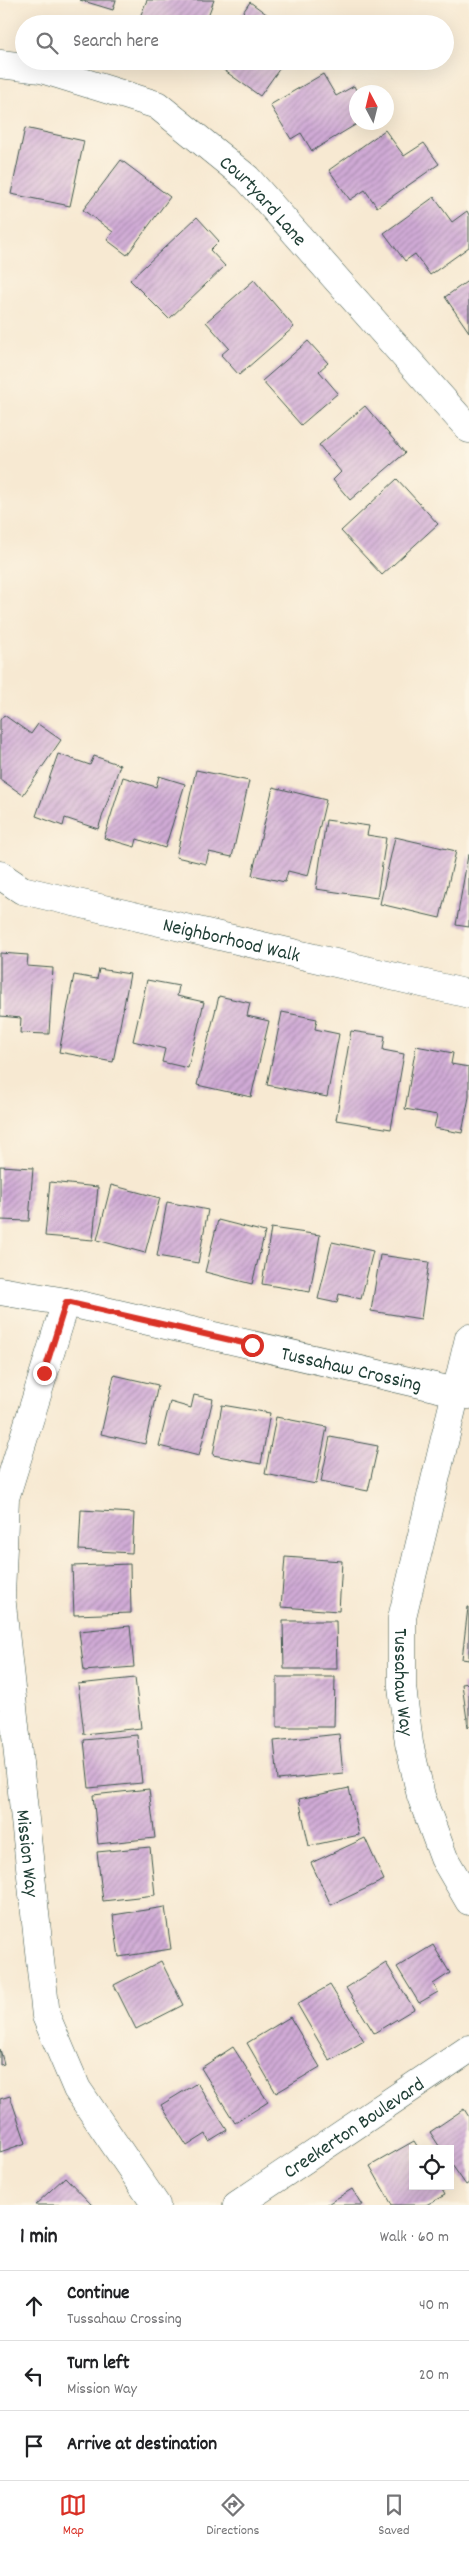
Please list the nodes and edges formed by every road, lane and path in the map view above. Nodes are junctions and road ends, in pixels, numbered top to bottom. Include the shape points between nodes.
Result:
1 (0, 64) edge
2 (15, 66) edge
3 (44, 70) edge
4 (469, 429) edge
5 (7, 886) edge
6 (469, 994) edge
7 (0, 1291) edge
8 (66, 1302) junction
9 (469, 1338) edge
10 (463, 1394) edge
11 (469, 1901) edge
12 (469, 2049) edge
13 (156, 2205) edge
14 (237, 2205) edge

1 - 2 street, Courtyard Lane
3 - 4 street, Courtyard Lane via 157,105 247,178
5 - 6 street, Neighborhood Walk
7 - 8 street, Tussahaw Crossing
8 - 10 street, Tussahaw Crossing
8 - 13 street, Mission Way via 6,1498 2,1595 46,2016 77,2089
9 - 10 street, Tussahaw Way
10 - 11 street, Tussahaw Way via 402,1618 402,1687 409,1743 421,1796 444,1858
12 - 14 street, Creekerton Boulevard

